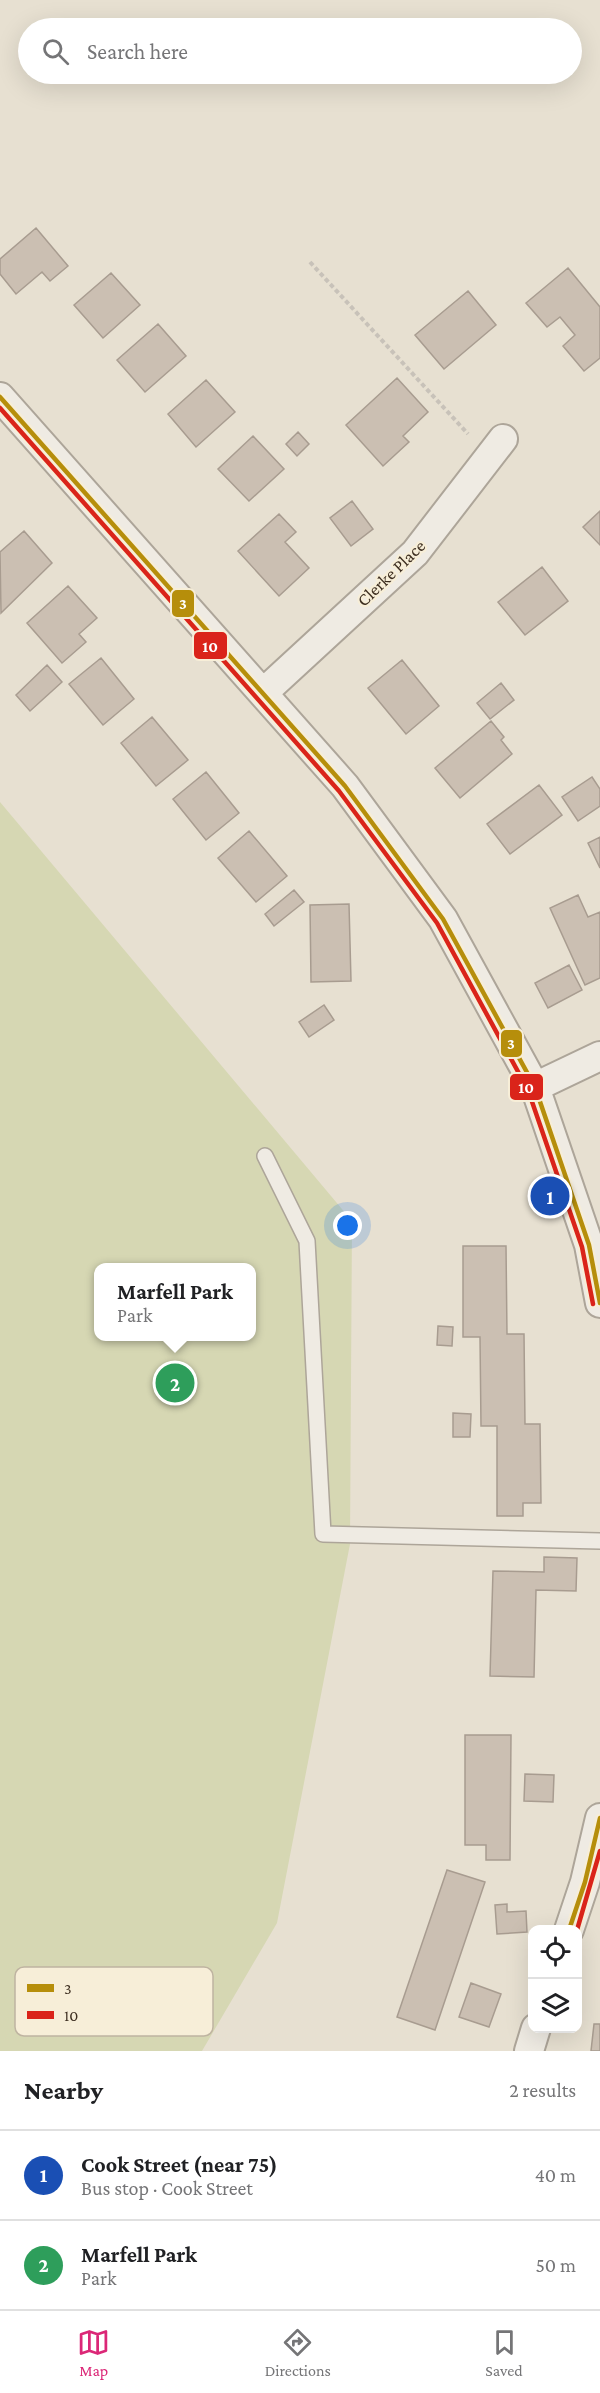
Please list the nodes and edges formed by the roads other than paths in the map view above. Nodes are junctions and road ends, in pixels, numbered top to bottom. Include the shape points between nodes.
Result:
1 (0, 397) edge
2 (496, 448) road end
3 (262, 693) junction
4 (600, 1056) edge
5 (535, 1087) junction
6 (265, 1156) dead end
7 (600, 1303) edge
8 (600, 1541) edge
9 (600, 1818) edge
10 (570, 1925) edge
11 (534, 2033) edge
12 (529, 2051) edge

1 - 3 street
2 - 3 street, Clerke Place via 415,553
3 - 5 street via 345,786 443,919
4 - 5 street
5 - 7 street via 589,1245
6 - 8 lane via 308,1241 323,1534
9 - 10 street
11 - 12 street

